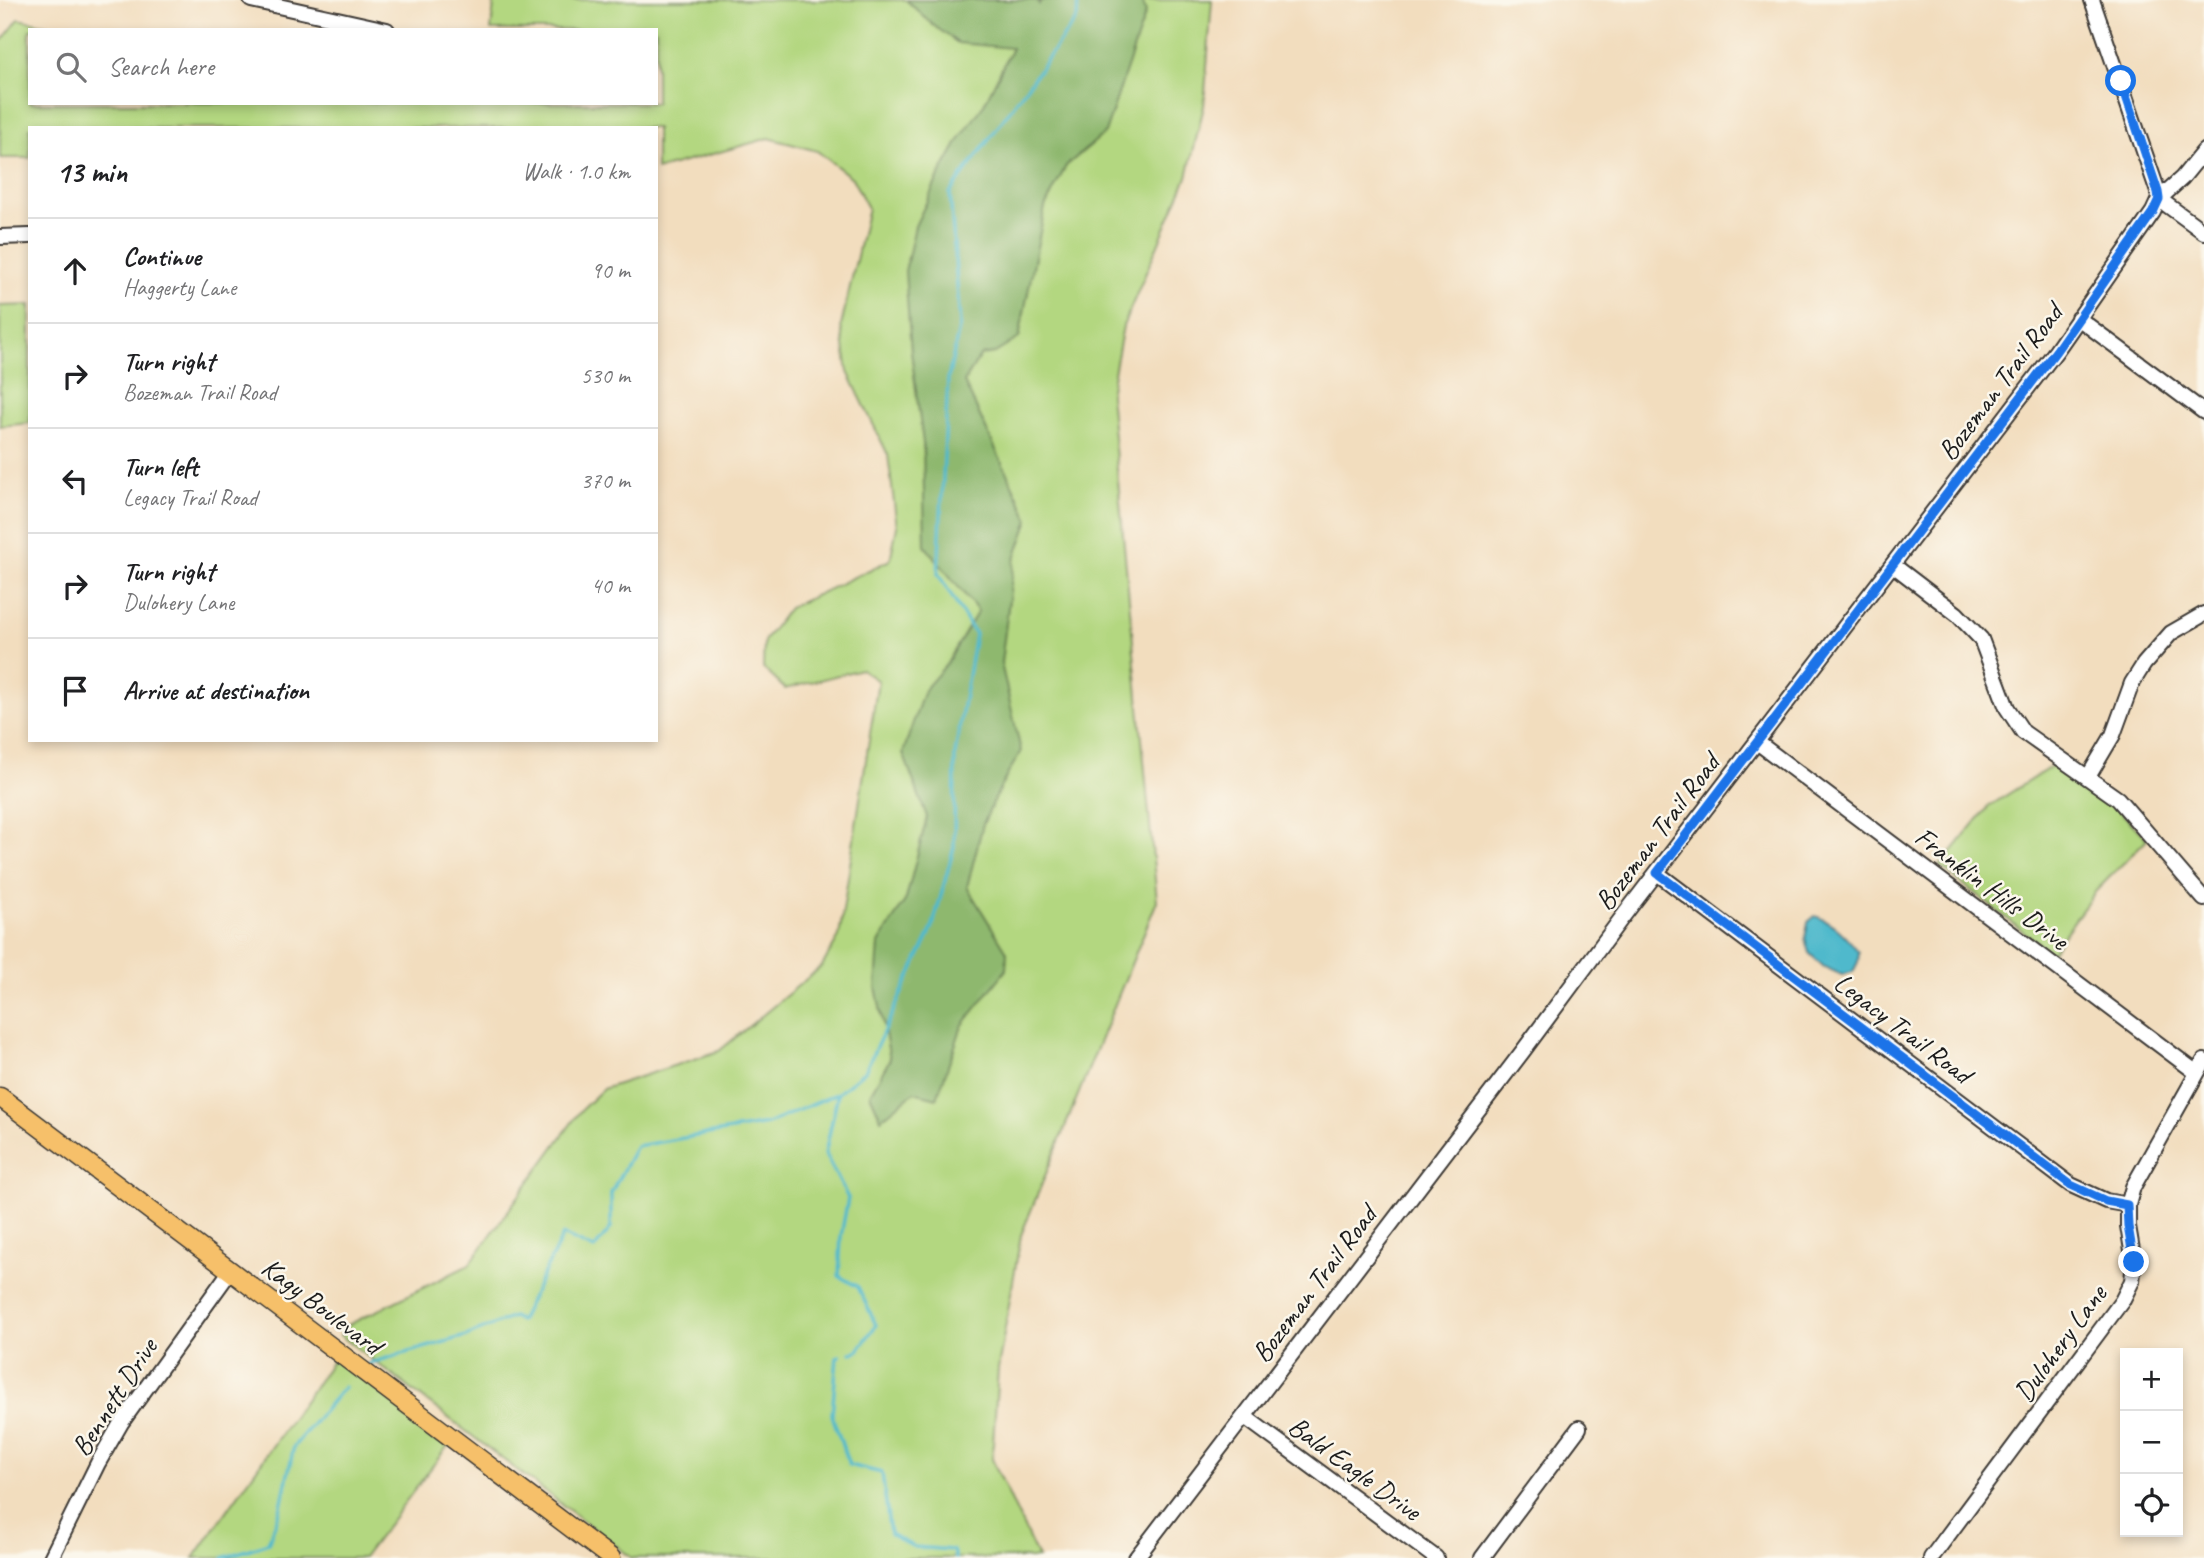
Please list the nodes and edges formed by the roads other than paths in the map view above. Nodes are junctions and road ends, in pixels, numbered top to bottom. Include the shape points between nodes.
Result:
1 (251, 0) edge
2 (2092, 0) edge
3 (378, 28) edge
4 (2204, 151) edge
5 (2159, 199) junction
6 (2204, 232) edge
7 (28, 236) edge
8 (0, 237) edge
9 (2078, 318) junction
10 (2204, 412) edge
11 (1893, 565) junction
12 (2204, 614) edge
13 (1757, 741) junction
14 (2088, 777) junction
15 (1657, 873) junction
16 (2204, 899) edge
17 (2200, 1067) edge
18 (0, 1097) edge
19 (2127, 1205) junction
20 (230, 1270) junction
21 (1245, 1417) junction
22 (1579, 1428) dead end
23 (51, 1558) edge
24 (611, 1558) edge
25 (1136, 1558) edge
26 (1436, 1558) edge
27 (1482, 1558) edge
28 (1931, 1558) edge

1 - 3 street
2 - 5 street
4 - 5 street, Bozeman Trail Road
5 - 6 street
5 - 9 street, Bozeman Trail Road
7 - 8 street
9 - 10 street
9 - 11 street, Bozeman Trail Road
11 - 13 street, Bozeman Trail Road
11 - 14 street via 1957,614 1981,639 2007,708 2023,732
12 - 14 street via 2171,633 2144,664 2113,735
13 - 15 street, Bozeman Trail Road
13 - 17 street, Franklin Hills Drive
14 - 16 street via 2140,822
15 - 19 street, Legacy Trail Road via 2071,1185
15 - 21 street, Bozeman Trail Road
17 - 19 street, Dulohery Lane
18 - 20 main road, Kagy Boulevard
19 - 28 street, Dulohery Lane via 2134,1262 2132,1281 2122,1301
20 - 23 street, Bennett Drive via 121,1423
20 - 24 main road, Kagy Boulevard
21 - 25 street, Bozeman Trail Road
21 - 26 street, Bald Eagle Drive
22 - 27 street

